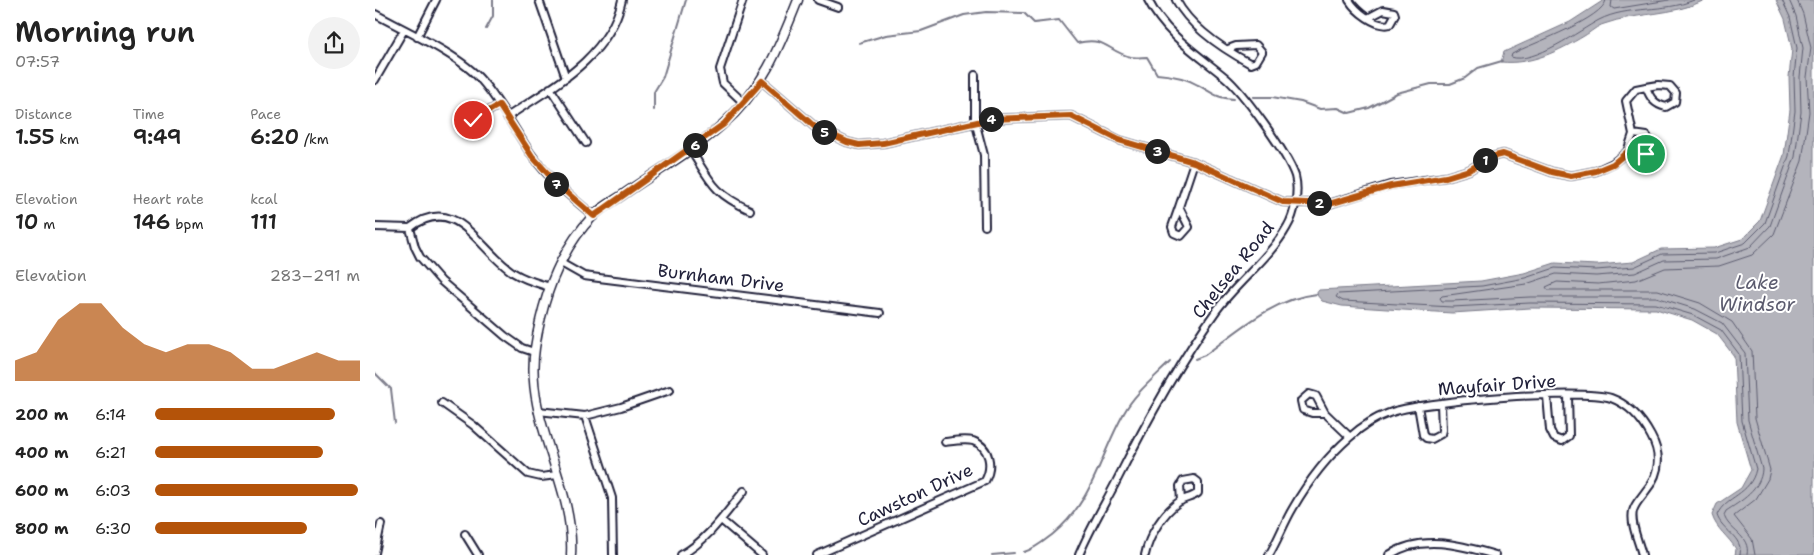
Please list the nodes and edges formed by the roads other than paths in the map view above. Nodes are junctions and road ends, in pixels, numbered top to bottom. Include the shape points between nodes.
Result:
1 (436, 0) edge
2 (539, 0) edge
3 (622, 0) edge
4 (743, 0) edge
5 (798, 0) edge
6 (818, 0) edge
7 (1148, 0) edge
8 (1175, 0) edge
9 (1349, 0) edge
10 (838, 7) dead end
11 (375, 14) edge
12 (1368, 18) dead end
13 (404, 30) junction
14 (417, 37) junction
15 (1228, 49) junction
16 (975, 75) dead end
17 (567, 78) junction
18 (375, 80) edge
19 (762, 81) junction
20 (1646, 87) junction
21 (550, 88) junction
22 (743, 102) junction
23 (499, 105) junction
24 (507, 116) junction
25 (473, 120) dead end
26 (975, 121) junction
27 (1633, 134) junction
28 (586, 143) dead end
29 (690, 149) junction
30 (1627, 152) junction
31 (1194, 162) junction
32 (1296, 202) junction
33 (1179, 207) dead end
34 (750, 210) dead end
35 (594, 216) junction
36 (985, 226) dead end
37 (375, 227) edge
38 (410, 228) junction
39 (561, 263) junction
40 (550, 287) junction
41 (880, 313) dead end
42 (534, 352) junction
43 (670, 390) dead end
44 (1568, 394) junction
45 (1547, 396) junction
46 (442, 403) dead end
47 (1441, 404) junction
48 (1418, 406) junction
49 (537, 411) junction
50 (1325, 413) dead end
51 (585, 416) junction
52 (1350, 437) junction
53 (945, 442) dead end
54 (557, 475) junction
55 (744, 491) dead end
56 (1181, 501) dead end
57 (721, 520) junction
58 (381, 524) dead end
59 (465, 534) dead end
60 (375, 553) edge
61 (478, 555) edge
62 (571, 555) edge
63 (613, 555) edge
64 (681, 555) edge
65 (762, 555) edge
66 (817, 555) edge
67 (1079, 555) edge
68 (1145, 555) edge
69 (1269, 555) edge
70 (1389, 555) edge
71 (1495, 555) edge
72 (1642, 555) edge

1 - 14 street
2 - 17 street
3 - 17 street via 619,13 597,49
4 - 22 street via 721,69 723,83
5 - 19 main road via 777,54
6 - 10 street
7 - 32 street, Chelsea Road via 1164,26 1227,78 1249,104 1295,176
8 - 15 street via 1191,21
9 - 12 street
11 - 13 street
13 - 14 street
13 - 18 street
14 - 23 street via 466,66
15 - 15 street via 1251,64 1262,52 1256,45
16 - 26 street
17 - 21 street
19 - 22 main road
19 - 26 street via 815,127 835,138 859,145 917,137
20 - 20 street via 1653,101 1659,105 1666,107 1675,102 1676,93 1671,86 1658,84
20 - 27 street via 1636,89 1626,101
21 - 24 street
21 - 28 street
22 - 29 main road via 724,124
23 - 24 street
23 - 25 street
24 - 35 street via 532,156 558,185
26 - 31 street via 1039,115 1071,116 1119,140
26 - 36 street via 984,155
27 - 30 street
27 - 30 street via 1647,136 1651,145 1646,154 1638,156
29 - 34 street via 715,189 728,200
29 - 35 main road
30 - 32 street via 1613,164 1571,176 1503,154 1446,177 1391,186 1329,204
31 - 32 street via 1270,197
31 - 33 street
32 - 67 street, Chelsea Road via 1289,225 1275,245 1218,309 1176,372
35 - 39 main road
37 - 38 street
38 - 40 street via 421,220 449,217 461,223 513,272
38 - 42 street via 420,256 441,281 511,340
39 - 40 main road
39 - 41 street, Burnham Drive via 591,277
40 - 42 main road via 539,319
42 - 49 main road
43 - 51 street
44 - 45 street, Mayfair Drive
44 - 45 street via 1571,428 1569,436 1562,441 1554,438 1550,430
44 - 72 street, Mayfair Drive via 1593,394 1625,404 1652,438 1659,458 1658,468 1633,512
45 - 47 street, Mayfair Drive
46 - 54 street via 528,474
47 - 48 street, Mayfair Drive
47 - 48 street via 1441,434 1432,439 1423,435
48 - 52 street, Mayfair Drive via 1389,413
49 - 51 street
49 - 54 main road
50 - 52 street
51 - 63 street via 612,498
52 - 69 street, Mayfair Drive via 1307,487
53 - 66 street, Cawston Drive via 971,441 982,446 989,457 989,473 985,481
54 - 62 main road via 568,515
55 - 57 street
56 - 68 street via 1159,523
57 - 64 street
57 - 65 street
58 - 60 street
59 - 61 street
70 - 71 street via 1418,543 1437,543

